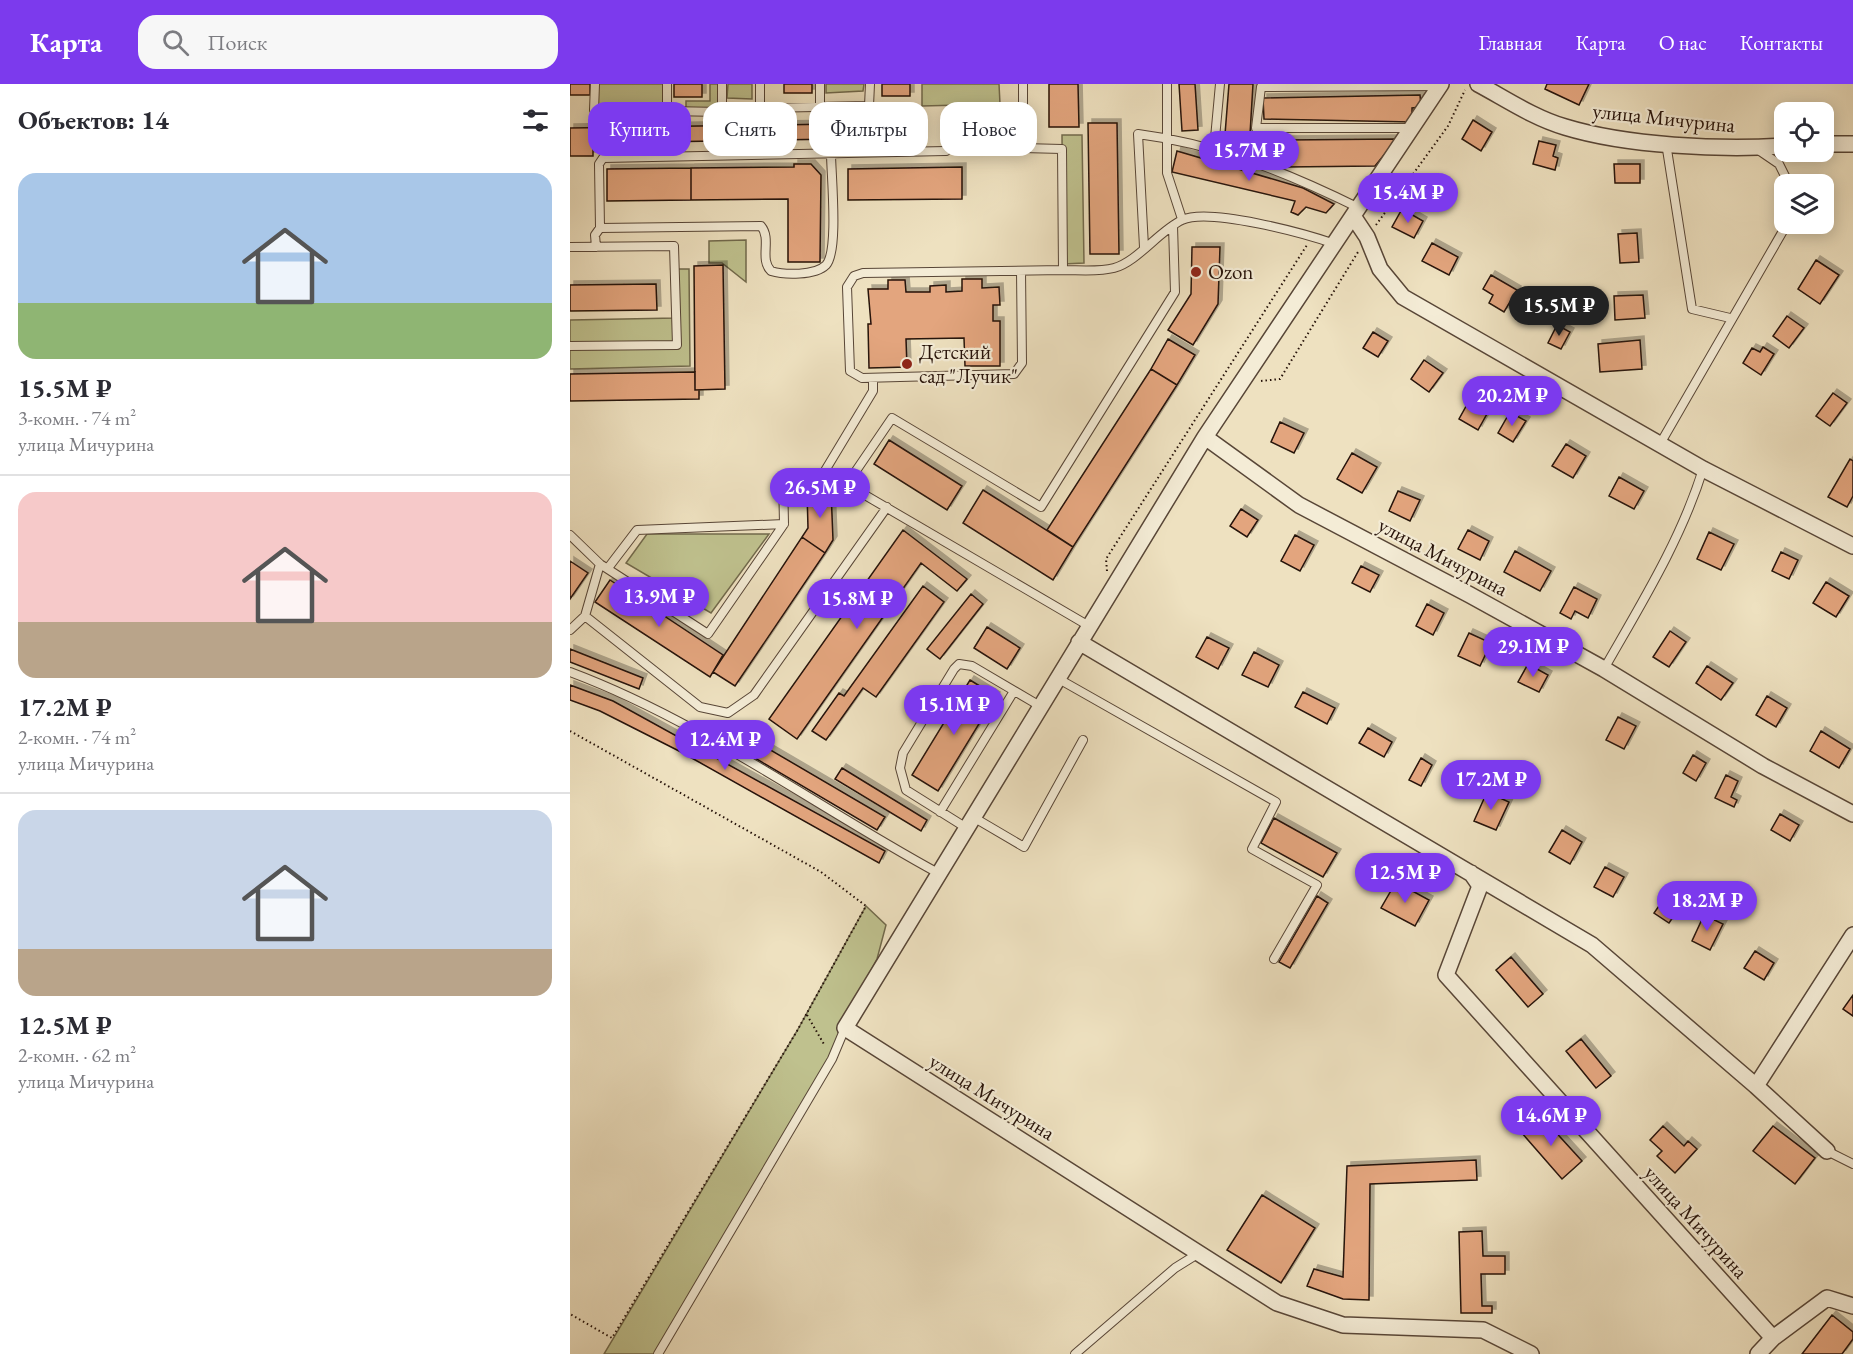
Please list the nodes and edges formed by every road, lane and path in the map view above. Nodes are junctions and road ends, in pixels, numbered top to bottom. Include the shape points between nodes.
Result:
1 (595, 84) edge
2 (667, 84) edge
3 (723, 84) edge
4 (760, 84) edge
5 (820, 84) edge
6 (870, 84) edge
7 (1023, 84) edge
8 (1167, 84) edge
9 (1220, 84) edge
10 (1465, 84) edge
11 (1478, 84) edge
12 (1440, 85) edge
13 (594, 102) edge
14 (667, 102) edge
15 (722, 102) edge
16 (760, 102) edge
17 (820, 102) edge
18 (868, 102) edge
19 (1414, 128) junction
20 (1169, 138) junction
21 (1666, 143) junction
22 (1834, 144) edge
23 (1853, 144) edge
24 (1774, 147) edge
25 (1756, 148) junction
26 (1214, 149) junction
27 (809, 153) edge
28 (831, 156) edge
29 (1784, 174) edge
30 (1356, 212) junction
31 (1182, 219) junction
32 (1173, 226) junction
33 (600, 228) junction
34 (1780, 234) edge
35 (1367, 237) junction
36 (1335, 244) junction
37 (570, 247) edge
38 (596, 247) junction
39 (1144, 247) junction
40 (1063, 270) junction
41 (1021, 271) junction
42 (1730, 318) junction
43 (570, 346) edge
44 (873, 378) junction
45 (1260, 381) dead end
46 (1206, 437) junction
47 (1660, 444) junction
48 (1703, 469) junction
49 (823, 474) junction
50 (847, 484) junction
51 (887, 507) junction
52 (784, 524) junction
53 (570, 535) edge
54 (1853, 546) edge
55 (600, 564) junction
56 (608, 568) junction
57 (585, 616) junction
58 (1089, 626) junction
59 (570, 630) edge
60 (1079, 642) junction
61 (1604, 669) junction
62 (570, 672) edge
63 (1057, 678) junction
64 (1014, 691) junction
65 (1040, 706) junction
66 (570, 731) edge
67 (1083, 740) dead end
68 (940, 812) junction
69 (1853, 814) edge
70 (969, 821) junction
71 (938, 873) junction
72 (1471, 873) junction
73 (1853, 935) edge
74 (1274, 958) dead end
75 (807, 1015) junction
76 (844, 1028) junction
77 (832, 1059) junction
78 (1756, 1086) junction
79 (1827, 1151) joint
80 (1853, 1164) edge
81 (1199, 1253) junction
82 (1853, 1306) edge
83 (570, 1314) edge
84 (1773, 1338) junction
85 (658, 1354) edge
86 (1075, 1354) edge
87 (1531, 1354) edge
88 (1758, 1354) edge

1 - 13 lane
2 - 14 lane
3 - 15 lane
4 - 16 lane
5 - 17 lane
6 - 18 lane
7 - 40 lane via 1023,148 1062,148
8 - 20 lane
9 - 26 lane
10 - 35 path via 1465,93 1448,126
11 - 21 street, улица Мичурина via 1564,127
12 - 19 street
12 - 19 lane via 1261,87 1256,128
19 - 30 street
20 - 26 lane
20 - 31 lane via 1167,173
20 - 39 lane via 1138,134
21 - 25 street, улица Мичурина
21 - 42 lane via 1692,309
22 - 23 street
24 - 25 street, улица Мичурина
25 - 29 lane via 1779,164
26 - 30 lane via 1296,177
27 - 33 lane via 603,158 599,164
28 - 33 lane via 832,245 826,265 816,271 771,272 761,226
30 - 35 street
30 - 36 street
31 - 32 lane
31 - 36 lane via 1207,216 1298,232
32 - 39 lane
32 - 50 lane via 1175,292 1041,507 892,418
33 - 38 lane
34 - 42 lane
35 - 45 path via 1280,379
35 - 47 street via 1380,269 1403,297
36 - 46 street
37 - 38 lane
38 - 43 lane via 674,246 677,345
39 - 40 lane via 1113,268
40 - 41 lane
41 - 44 lane via 1022,363 1018,372 1008,376
41 - 44 lane via 854,276 848,287 849,364 855,376
42 - 47 lane
44 - 49 lane via 873,391
46 - 58 street
46 - 61 street, улица Мичурина via 1299,506
47 - 48 street
48 - 54 street
48 - 61 lane via 1660,572
49 - 50 lane
49 - 52 lane via 783,476
50 - 51 lane
51 - 57 lane via 754,695 728,712 700,706
51 - 58 lane
52 - 56 lane via 637,530
52 - 56 lane via 708,634
53 - 55 lane
55 - 56 lane
55 - 57 lane
57 - 59 lane
58 - 60 street
60 - 63 street
60 - 72 street
61 - 69 street, улица Мичурина via 1762,766
62 - 71 lane via 619,691 702,735
63 - 65 street
63 - 74 lane via 1276,802 1252,849 1317,885
64 - 65 lane
64 - 68 lane
64 - 68 lane via 972,666 959,664 926,715 903,753 900,768 906,790
65 - 70 street
66 - 75 path via 821,872 866,906
67 - 70 lane via 1024,846
68 - 70 lane
70 - 71 street
71 - 76 street
72 - 78 street via 1592,945
72 - 84 street, улица Мичурина via 1480,886 1446,975
73 - 78 street
75 - 77 path
75 - 83 path via 612,1338
76 - 77 lane
76 - 81 street, улица Мичурина
77 - 85 lane
78 - 79 street
79 - 80 lane
81 - 86 lane via 1175,1268
81 - 87 street, улица Мичурина via 1277,1303 1342,1325 1483,1330
82 - 84 street via 1827,1298
84 - 88 street

